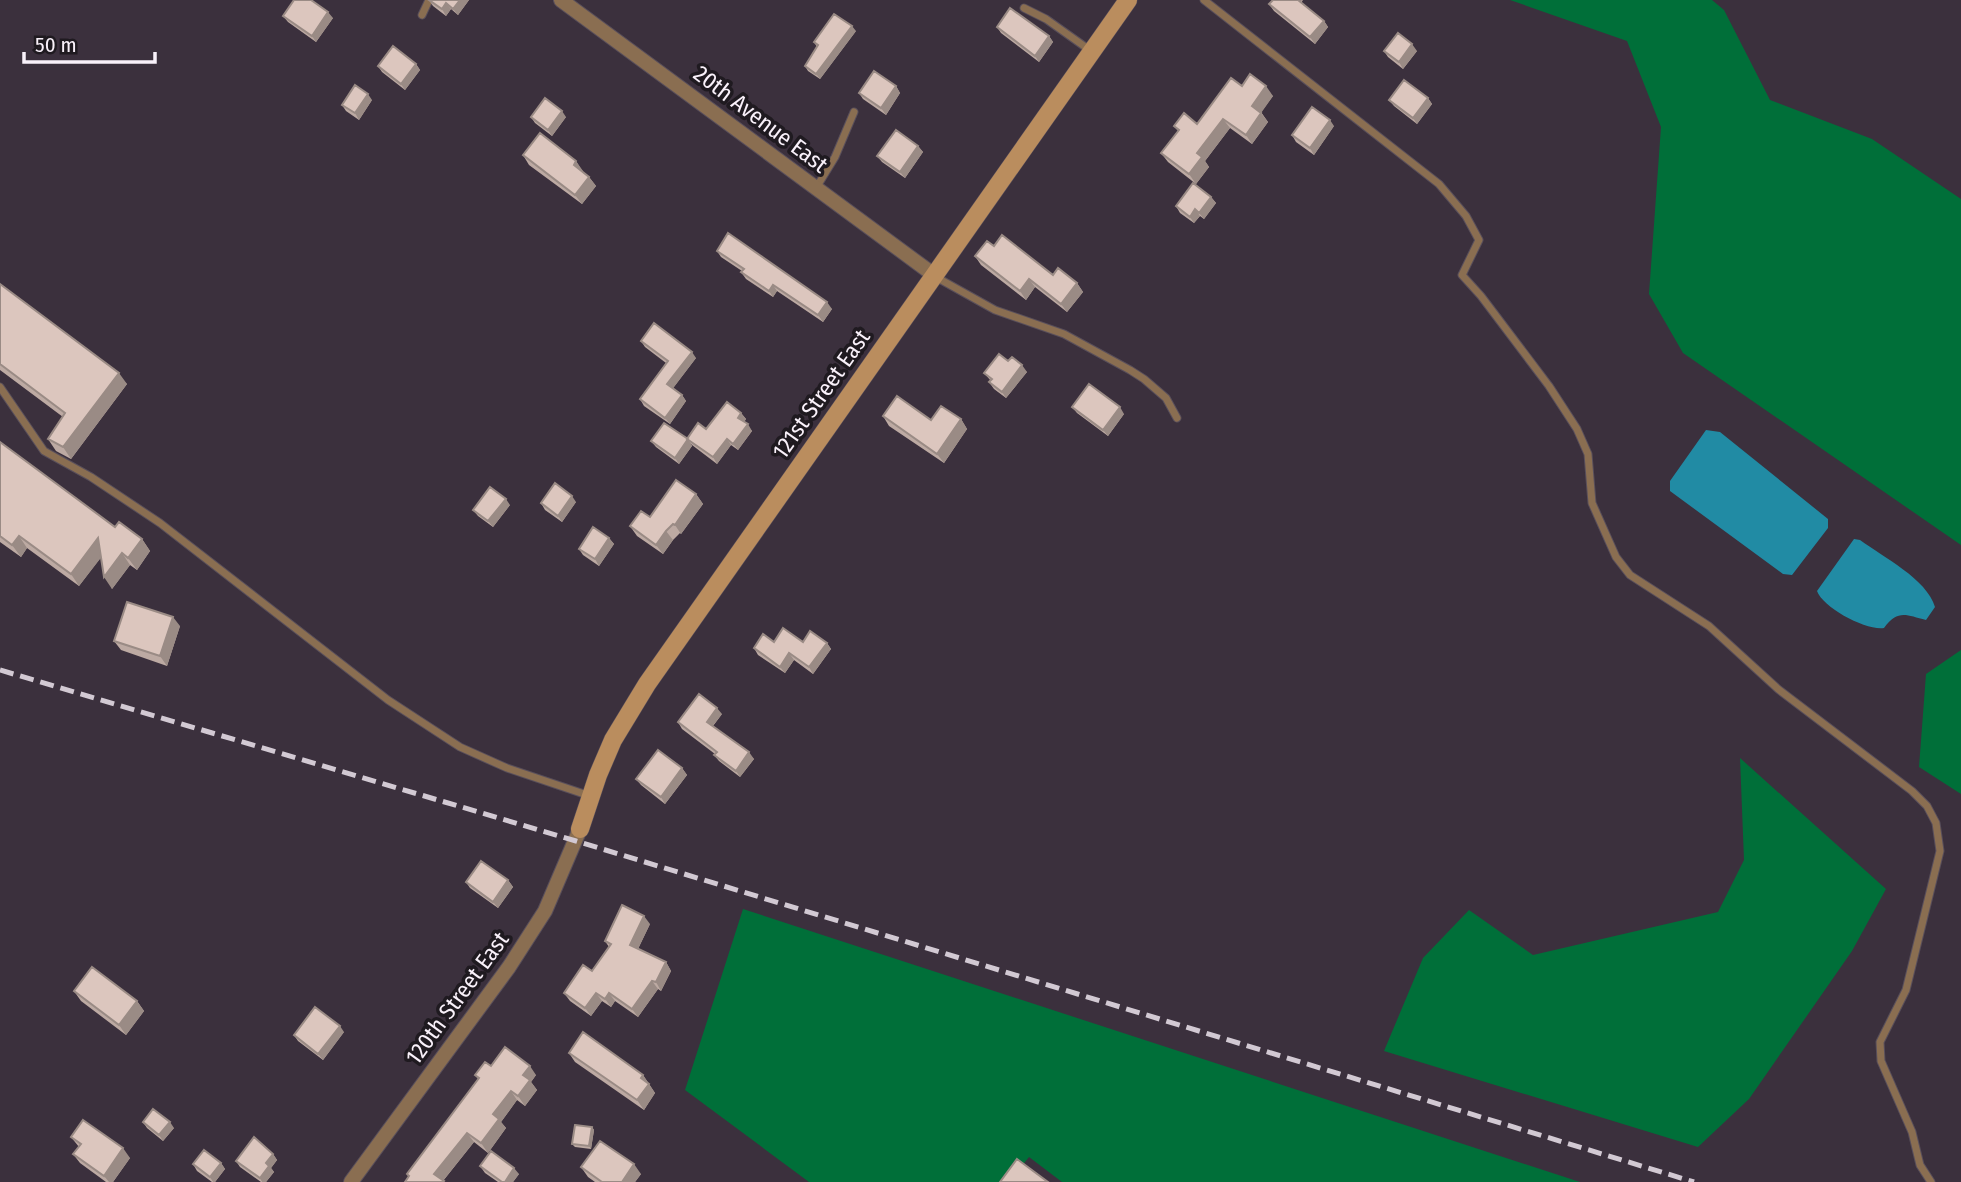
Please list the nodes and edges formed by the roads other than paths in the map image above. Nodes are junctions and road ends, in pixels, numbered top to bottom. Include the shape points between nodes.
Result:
1 (429, 0) edge
2 (561, 0) edge
3 (1128, 0) edge
4 (1204, 0) edge
5 (1024, 8) dead end
6 (422, 15) dead end
7 (1091, 52) junction
8 (854, 112) dead end
9 (816, 188) junction
10 (934, 275) junction
11 (0, 387) edge
12 (1177, 418) dead end
13 (591, 796) junction
14 (580, 829) joint
15 (351, 1182) edge
16 (1931, 1182) edge

1 - 6 lane
2 - 9 street, 20th Avenue East
3 - 7 street, 121st Street East
4 - 16 lane via 1439,184 1466,216 1479,240 1462,275 1577,429 1588,454 1592,503 1616,557 1630,575 1709,626 1778,689 1927,806 1936,823 1940,851 1906,990 1880,1042 1881,1061 1912,1132 1920,1165
5 - 7 lane
7 - 10 street, 121st Street East
8 - 9 lane
9 - 10 street, 20th Avenue East
10 - 12 lane via 995,310 1064,334 1129,370 1166,397
10 - 13 street, 121st Street East via 647,684 613,740
11 - 13 lane via 44,451 160,523 388,700 460,747
13 - 14 street, 121st Street East
14 - 15 street, 120th Street East via 545,911 509,968

